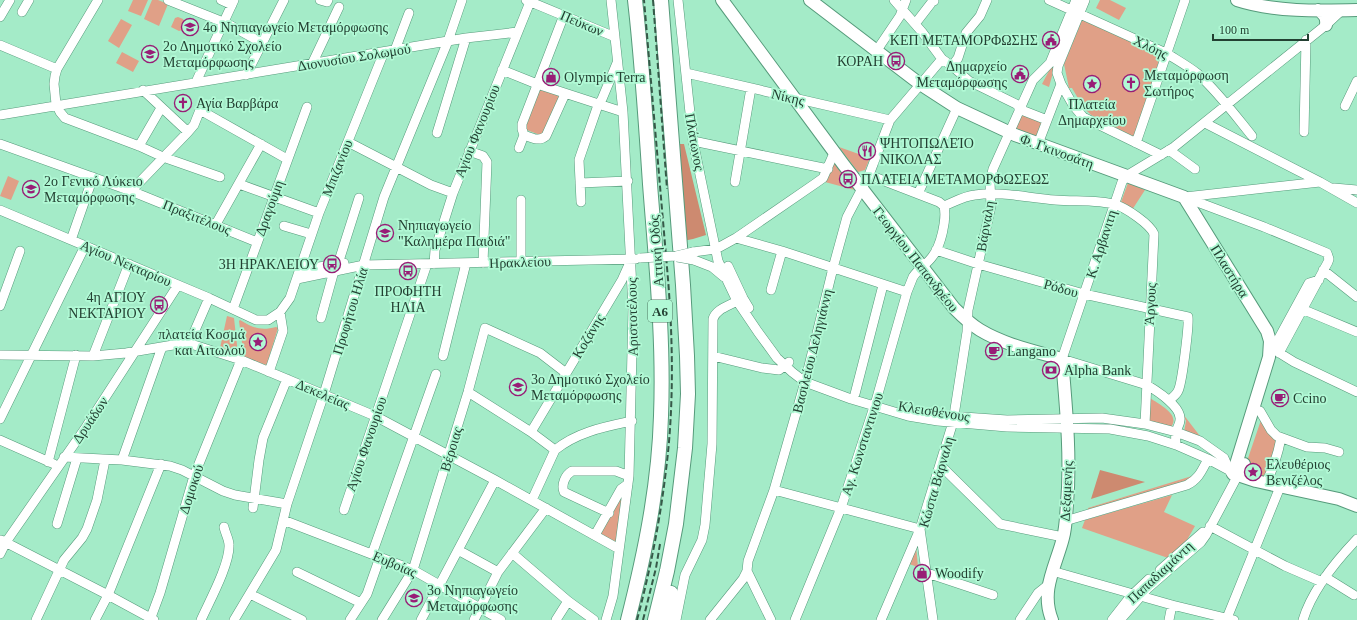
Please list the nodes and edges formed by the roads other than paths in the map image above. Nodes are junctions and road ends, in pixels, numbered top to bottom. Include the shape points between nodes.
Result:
1 (10, 0) edge
2 (29, 0) edge
3 (98, 0) edge
4 (168, 0) edge
5 (221, 0) edge
6 (284, 0) edge
7 (462, 0) edge
8 (611, 0) edge
9 (635, 0) edge
10 (661, 0) edge
11 (678, 0) edge
12 (722, 0) edge
13 (810, 0) edge
14 (894, 0) edge
15 (906, 0) edge
16 (987, 0) edge
17 (1049, 0) edge
18 (1076, 0) edge
19 (1085, 0) edge
20 (1185, 0) edge
21 (528, 1) edge
22 (934, 1) dead end
23 (1244, 1) edge
24 (233, 2) edge
25 (339, 7) dead end
26 (902, 10) junction
27 (1318, 10) junction
28 (1352, 10) edge
29 (22, 12) dead end
30 (1075, 12) junction
31 (409, 13) dead end
32 (564, 15) junction
33 (0, 17) edge
34 (223, 23) junction
35 (915, 24) junction
36 (1326, 25) junction
37 (518, 32) junction
38 (615, 37) junction
39 (466, 38) junction
40 (1306, 40) junction
41 (448, 41) junction
42 (262, 43) junction
43 (0, 45) edge
44 (395, 50) junction
45 (877, 50) junction
46 (384, 52) junction
47 (1166, 53) junction
48 (942, 60) junction
49 (618, 62) junction
50 (312, 64) junction
51 (1054, 64) junction
52 (952, 66) junction
53 (57, 69) junction
54 (502, 70) junction
55 (686, 74) junction
56 (246, 75) junction
57 (1357, 81) edge
58 (196, 82) junction
59 (537, 84) junction
60 (920, 84) junction
61 (1061, 84) junction
62 (751, 88) junction
63 (143, 90) junction
64 (565, 94) junction
65 (796, 99) junction
66 (56, 104) junction
67 (599, 104) junction
68 (1228, 105) junction
69 (1345, 106) dead end
70 (307, 107) dead end
71 (161, 108) junction
72 (957, 108) junction
73 (1021, 108) junction
74 (624, 112) junction
75 (0, 115) edge
76 (890, 120) junction
77 (1047, 120) junction
78 (1204, 124) junction
79 (188, 132) junction
80 (1304, 132) dead end
81 (437, 133) dead end
82 (1009, 133) junction
83 (524, 135) junction
84 (1252, 136) dead end
85 (693, 141) junction
86 (348, 142) junction
87 (1136, 143) junction
88 (0, 144) edge
89 (261, 144) junction
90 (1038, 144) junction
91 (139, 146) junction
92 (519, 148) dead end
93 (469, 151) junction
94 (740, 151) junction
95 (1165, 152) junction
96 (834, 153) junction
97 (163, 157) junction
98 (287, 159) junction
99 (396, 166) junction
100 (828, 169) junction
101 (1195, 169) dead end
102 (869, 175) junction
103 (1126, 176) junction
104 (93, 177) junction
105 (220, 177) dead end
106 (628, 181) junction
107 (735, 182) dead end
108 (1320, 182) junction
109 (580, 183) junction
110 (239, 184) junction
111 (1334, 188) junction
112 (862, 189) junction
113 (1357, 190) edge
114 (131, 191) junction
115 (453, 193) junction
116 (918, 194) junction
117 (990, 194) junction
118 (273, 197) junction
119 (1184, 197) junction
120 (358, 198) dead end
121 (521, 200) dead end
122 (581, 202) dead end
123 (1357, 203) edge
124 (1114, 204) junction
125 (944, 206) junction
126 (1, 213) edge
127 (319, 213) junction
128 (216, 224) junction
129 (284, 226) dead end
130 (311, 234) junction
131 (736, 238) junction
132 (71, 240) junction
133 (257, 242) junction
134 (85, 246) junction
135 (716, 249) junction
136 (936, 250) junction
137 (20, 251) dead end
138 (782, 251) junction
139 (1328, 255) joint
140 (694, 256) junction
141 (636, 259) junction
142 (521, 262) junction
143 (466, 263) junction
144 (482, 263) junction
145 (129, 264) junction
146 (431, 264) junction
147 (978, 264) junction
148 (364, 265) junction
149 (336, 267) junction
150 (832, 268) junction
151 (922, 268) junction
152 (1323, 270) junction
153 (297, 278) junction
154 (727, 280) junction
155 (178, 285) junction
156 (883, 285) junction
157 (771, 290) dead end
158 (907, 292) junction
159 (1084, 294) junction
160 (1357, 296) edge
161 (210, 298) junction
162 (737, 301) junction
163 (0, 306) edge
164 (1299, 308) junction
165 (233, 309) junction
166 (1149, 309) junction
167 (279, 310) junction
168 (321, 318) dead end
169 (967, 321) junction
170 (1357, 332) edge
171 (189, 344) junction
172 (162, 347) junction
173 (136, 350) junction
174 (1274, 350) junction
175 (32, 354) junction
176 (0, 355) edge
177 (76, 355) junction
178 (94, 356) junction
179 (443, 356) dead end
180 (713, 356) junction
181 (1062, 358) junction
182 (241, 360) junction
183 (787, 364) junction
184 (269, 372) junction
185 (566, 373) junction
186 (436, 374) dead end
187 (287, 379) junction
188 (806, 379) junction
189 (1147, 385) junction
190 (468, 392) junction
191 (1357, 392) edge
192 (324, 394) junction
193 (855, 394) junction
194 (1169, 400) junction
195 (876, 403) junction
196 (1258, 406) junction
197 (375, 416) junction
198 (0, 419) edge
199 (954, 419) junction
200 (632, 421) junction
201 (1068, 423) junction
202 (1145, 424) junction
203 (531, 432) junction
204 (1176, 432) junction
205 (414, 437) junction
206 (1281, 438) junction
207 (0, 440) edge
208 (1176, 445) junction
209 (685, 448) junction
210 (555, 450) junction
211 (1339, 452) dead end
212 (449, 456) junction
213 (64, 457) junction
214 (77, 458) junction
215 (1208, 459) junction
216 (105, 460) junction
217 (122, 460) junction
218 (48, 462) junction
219 (161, 464) junction
220 (940, 464) junction
221 (58, 466) junction
222 (1233, 474) junction
223 (194, 476) junction
224 (495, 480) junction
225 (629, 480) junction
226 (1266, 483) junction
227 (1280, 487) junction
228 (774, 490) junction
229 (254, 498) junction
230 (532, 500) junction
231 (287, 504) junction
232 (1357, 506) edge
233 (253, 508) dead end
234 (546, 508) junction
235 (841, 508) junction
236 (344, 510) dead end
237 (609, 513) junction
238 (283, 520) junction
239 (1065, 521) junction
240 (57, 524) dead end
241 (1210, 526) junction
242 (224, 527) dead end
243 (920, 529) junction
244 (594, 535) junction
245 (1063, 537) junction
246 (1357, 539) edge
247 (3, 540) edge
248 (619, 548) junction
249 (1254, 549) junction
250 (458, 550) junction
251 (512, 553) junction
252 (0, 554) edge
253 (376, 556) junction
254 (59, 570) junction
255 (413, 570) junction
256 (747, 571) junction
257 (1052, 571) junction
258 (297, 572) dead end
259 (498, 572) junction
260 (927, 573) junction
261 (1324, 580) junction
262 (440, 585) junction
263 (1048, 585) junction
264 (108, 594) junction
265 (250, 594) junction
266 (1138, 594) junction
267 (993, 595) dead end
268 (1354, 595) dead end
269 (568, 601) junction
270 (361, 603) junction
271 (1172, 604) junction
272 (480, 608) junction
273 (284, 616) edge
274 (1050, 618) edge
275 (152, 619) edge
276 (1230, 619) edge
277 (36, 620) edge
278 (95, 620) edge
279 (200, 620) edge
280 (234, 620) edge
281 (302, 620) edge
282 (350, 620) edge
283 (382, 620) edge
284 (421, 620) edge
285 (474, 620) edge
286 (501, 620) edge
287 (556, 620) edge
288 (594, 620) edge
289 (606, 620) edge
290 (628, 620) edge
291 (655, 620) edge
292 (666, 620) edge
293 (676, 620) edge
294 (710, 620) edge
295 (771, 620) edge
296 (795, 620) edge
297 (881, 620) edge
298 (933, 620) edge
299 (1020, 620) edge
300 (1112, 620) edge
301 (1120, 620) edge
302 (1169, 620) edge
303 (1303, 620) edge

1 - 33 street
2 - 29 street
3 - 53 street
4 - 34 street
5 - 24 street
6 - 42 street
7 - 41 street, Προφήτου Ηλία
8 - 38 street, Αριστοτέλους
9 - 290 highway, Αττική Οδός / Α6 via 662,362 661,418 650,520
10 - 209 highway, Αττική Οδός / Α6 via 687,348
11 - 55 street, Πλάτωνος
12 - 65 main road, Γεωργίου Παπανδρέου
13 - 45 main road, Φ. Γκινοσάτη
14 - 26 street
15 - 26 street
16 - 52 street via 980,16 966,33 958,58
17 - 30 street, Χλόης
18 - 30 street
19 - 30 street
20 - 47 street
21 - 32 street, Πεύκων
21 - 37 street, Αγίου Φανουρίου
22 - 35 street
23 - 27 main road via 1265,6
24 - 34 street
25 - 50 street
26 - 35 street
26 - 45 street
27 - 28 main road
27 - 36 main road via 1326,16
28 - 36 street
30 - 47 street, Χλόης
30 - 51 street
31 - 44 street
32 - 38 street, Πεύκων
32 - 59 street
34 - 42 street
34 - 58 street
35 - 48 street
36 - 40 street
37 - 39 street, Διονυσίου Σολωμού
37 - 54 street, Αγίου Φανουρίου
38 - 49 street, Αριστοτέλους
39 - 41 street, Διονυσίου Σολωμού
39 - 81 street
40 - 68 street
40 - 80 street
41 - 44 street, Διονυσίου Σολωμού
41 - 99 street, Προφήτου Ηλία
42 - 56 street
43 - 53 street
44 - 46 street, Διονυσίου Σολωμού
45 - 60 main road, Φ. Γκινοσάτη
46 - 50 street, Διονυσίου Σολωμού
46 - 86 street, Μπιζανίου
47 - 68 street, Χλόης via 1198,74
47 - 87 street
48 - 52 street
48 - 60 street, Βασιλείου Δεληγιάννη
49 - 67 street
49 - 74 street, Αριστοτέλους
50 - 56 street, Διονυσίου Σολωμού
51 - 61 street
51 - 73 street, Βάρναλη via 1033,80
52 - 73 street via 973,84
53 - 66 street via 54,84
54 - 59 street
54 - 93 street, Αγίου Φανουρίου
55 - 62 street, Νίκης
55 - 85 street, Πλάτωνος
56 - 58 street, Διονυσίου Σολωμού
57 - 69 street
58 - 63 street, Διονυσίου Σολωμού
59 - 64 street
59 - 83 street via 522,124
60 - 72 main road, Φ. Γκινοσάτη
60 - 76 street, Βασιλείου Δεληγιάννη
61 - 77 street
61 - 87 street via 1083,117
62 - 65 street, Νίκης
62 - 94 street
63 - 66 street, Διονυσίου Σολωμού
63 - 71 street
64 - 67 street
64 - 83 street via 546,136 540,140
65 - 76 street, Νίκης
65 - 96 main road, Γεωργίου Παπανδρέου
66 - 75 street, Διονυσίου Σολωμού
66 - 91 street via 65,118
67 - 74 street
67 - 109 street via 581,154
68 - 78 street
68 - 84 street, Χλόης
70 - 98 street, Δραγούμη
71 - 79 street
71 - 91 street
72 - 82 main road, Φ. Γκινοσάτη
72 - 116 street
73 - 77 street
73 - 82 street, Βάρναλη
74 - 106 street, Αριστοτέλους
76 - 102 street, Βασιλείου Δεληγιάννη
77 - 90 street
78 - 95 street
78 - 108 street
79 - 89 street via 200,110
79 - 97 street
82 - 90 main road, Φ. Γκινοσάτη
82 - 117 street, Βάρναλη via 993,169
83 - 92 street
85 - 94 street
85 - 135 street, Πλάτωνος
86 - 99 street
86 - 127 street, Μπιζανίου
87 - 95 street
88 - 104 street, Πραξιτέλους
89 - 98 street
89 - 110 street
90 - 103 main road, Φ. Γκινοσάτη
91 - 97 street
93 - 115 street, Αγίου Φανουρίου
93 - 144 street via 483,156 487,162
94 - 100 street
94 - 107 street
95 - 101 street
95 - 103 street
96 - 100 street
96 - 112 main road, Γεωργίου Παπανδρέου
97 - 105 street
97 - 114 street
98 - 118 street, Δραγούμη
99 - 115 street via 431,185
99 - 148 street, Προφήτου Ηλία
100 - 131 street via 823,178
102 - 112 street, Βασιλείου Δεληγιάννη
102 - 116 street
103 - 119 main road, Φ. Γκινοσάτη
103 - 124 street, Κ. Αρβανιτη
104 - 114 street, Πραξιτέλους
104 - 132 street
106 - 109 street
106 - 141 street, Αριστοτέλους
108 - 111 street
108 - 119 street
109 - 122 street
110 - 118 street
110 - 128 street
111 - 113 street
111 - 123 street
112 - 150 street, Βασιλείου Δεληγιάννη via 847,217
112 - 151 main road, Γεωργίου Παπανδρέου
114 - 128 street, Πραξιτέλους
115 - 146 street, Αγίου Φανουρίου
116 - 125 street
117 - 124 street
117 - 125 street via 962,198
117 - 147 street, Βάρναλη via 991,206
118 - 127 street
118 - 133 street, Δραγούμη
119 - 139 street, Φ. Γκινοσάτη via 1324,251
119 - 174 main road, Πλαστήρα via 1265,328
120 - 149 street
121 - 142 street
124 - 159 street, Κ. Αρβανιτη
124 - 166 street, Άργους via 1148,226 1154,234
125 - 136 street, Αγ. Κωνσταντινιου via 945,224
126 - 132 street, Αγίου Νεκταρίου
127 - 130 street, Μπιζανίου
128 - 133 street, Πραξιτέλους
129 - 130 street
130 - 153 street, Μπιζανίου
131 - 135 street
131 - 138 street
132 - 134 street, Αγίου Νεκταρίου
133 - 165 street, Δραγούμη
134 - 145 street, Αγίου Νεκταρίου
134 - 175 street
135 - 140 street
135 - 154 street, Πλάτωνος via 718,261
135 - 183 street, Κλεισθένους via 725,260 743,298
136 - 147 street, Ρόδου
136 - 151 street, Αγ. Κωνσταντινιου
137 - 163 street
138 - 150 street
138 - 157 street
139 - 152 street, Παπαδιαμάντη via 1328,262
140 - 141 street, Ηρακλείου, bridge
140 - 154 street
141 - 142 street, Ηρακλείου
141 - 185 street, Κοζάνης
141 - 200 street, Αριστοτέλους
142 - 144 street, Ηρακλείου
143 - 144 street, Ηρακλείου
143 - 146 street, Ηρακλείου
143 - 179 street
145 - 155 street, Αγίου Νεκταρίου
145 - 178 street
146 - 148 street, Ηρακλείου
146 - 197 street, Αγίου Φανουρίου
147 - 159 street, Ρόδου
147 - 169 street, Βάρναλη
148 - 149 street, Ηρακλείου
148 - 192 street, Προφήτου Ηλία
149 - 153 street, Ηρακλείου
149 - 168 street
150 - 156 street
150 - 188 street, Βασιλείου Δεληγιάννη
151 - 158 street, Αγ. Κωνσταντινιου via 914,277
151 - 169 main road, Γεωργίου Παπανδρέου
152 - 160 street
152 - 164 street, Παπαδιαμάντη via 1318,280 1309,283
153 - 167 street, Μπιζανίου via 288,303
154 - 162 street, Κλεισθένους
155 - 161 street, Αγίου Νεκταρίου
155 - 173 street, Δρυάδων
156 - 158 street
156 - 193 street
158 - 195 street, Αγ. Κωνσταντινιου
159 - 166 street, Ρόδου
159 - 181 street, Κ. Αρβανιτη
161 - 165 street, Αγίου Νεκταρίου
161 - 171 street
162 - 180 street via 715,315
162 - 183 street, Κλεισθένους via 758,332
164 - 170 street
164 - 174 street, Παπαδιαμάντη
165 - 167 street, Αγίου Νεκταρίου via 258,321 268,320
166 - 189 street, Άργους
166 - 194 street, Ρόδου via 1188,317 1178,392
167 - 184 street via 283,331
169 - 181 main road, Γεωργίου Παπανδρέου via 1006,343
169 - 199 street, Κώστα Βάρναλη
171 - 172 street, Δεκελείας
171 - 182 street, Δεκελείας
172 - 173 street, Δεκελείας
172 - 217 street
173 - 178 street, Δεκελείας
173 - 213 street, Δρυάδων
174 - 191 street
174 - 196 main road, Παπαδιαμάντη via 1269,357
175 - 176 street, Δεκελείας
175 - 177 street, Δεκελείας
175 - 198 street
177 - 178 street, Δεκελείας
177 - 218 street
180 - 183 street via 779,370
180 - 293 street via 712,451 705,525 702,540 685,575
181 - 189 street, Γεωργίου Παπανδρέου
181 - 201 main road, Δεξαμενής
182 - 184 street, Δεκελείας
182 - 223 street, Δομοκού
183 - 188 street, Κλεισθένους
184 - 187 street, Δεκελείας
185 - 190 street, Βέροιας via 540,353 485,328
185 - 203 street, Κοζάνης
186 - 205 street
187 - 192 street, Δεκελείας
187 - 229 street via 263,438
188 - 193 street, Κλεισθένους
188 - 195 street, Κλεισθένους
188 - 228 street, Βασιλείου Δεληγιάννη
189 - 194 street, Γεωργίου Παπανδρέου
189 - 202 street, Άργους
190 - 203 street
190 - 212 street, Βέροιας
192 - 197 street, Δεκελείας
192 - 231 street, Προφήτου Ηλία
193 - 195 street, Κλεισθένους
194 - 204 street, Γεωργίου Παπανδρέου via 1180,416
195 - 199 street, Κλεισθένους
195 - 235 street, Αγ. Κωνσταντινιου
196 - 206 street via 1271,430
196 - 222 main road, Παπαδιαμάντη via 1245,462
197 - 205 street, Δεκελείας
197 - 236 street, Αγίου Φανουρίου
199 - 201 street, Κλεισθένους via 1007,424
199 - 220 street, Κώστα Βάρναλη
200 - 210 street via 575,437
200 - 225 street, Αριστοτέλους
201 - 202 street, Κλεισθένους via 1102,418
201 - 208 street, Κλεισθένους via 1148,436
201 - 239 main road, Δεξαμενής via 1069,479
202 - 204 street, Κλεισθένους
203 - 210 street
204 - 208 street, Γεωργίου Παπανδρέου
204 - 222 street, Κλεισθένους via 1218,453
205 - 212 street, Δεκελείας
205 - 253 street
206 - 211 street via 1307,447
206 - 226 street
207 - 218 street
208 - 215 street, Κλεισθένους
209 - 291 highway, Αττική Οδός / Α6 via 676,524
209 - 292 highway via 687,500
210 - 230 street
212 - 224 street, Δεκελείας
212 - 255 street, Βέροιας
213 - 214 street
213 - 221 street, Δρυάδων
214 - 216 street
214 - 240 street
215 - 222 street, Κλεισθένους
215 - 239 street via 1194,482
216 - 217 street
216 - 254 street via 96,505 87,529
217 - 219 street
218 - 221 street
219 - 223 street
219 - 264 street
220 - 243 street, Κώστα Βάρναλη
220 - 245 street via 1000,524
221 - 247 street, Δρυάδων
222 - 226 main road
222 - 241 street, Παπαδιαμάντη
223 - 229 street via 223,491
223 - 275 street, Δομοκού
224 - 230 street, Δεκελείας
224 - 250 street
225 - 237 street via 621,489
225 - 237 street via 616,471 572,471 567,476 562,485 564,492
225 - 248 street, Αριστοτέλους
226 - 227 main road
227 - 232 main road via 1339,498
227 - 249 street
228 - 235 street
228 - 256 street, Βασιλείου Δεληγιάννη via 748,561
229 - 231 street
229 - 233 street
230 - 234 street, Δεκελείας
231 - 238 street, Προφήτου Ηλία
234 - 244 street, Δεκελείας
234 - 251 street
235 - 243 street
235 - 296 street, Αγ. Κωνσταντινιου
237 - 244 street
238 - 253 street, Ευβοίας
238 - 265 street, Προφήτου Ηλία via 276,550
239 - 245 main road, Δεξαμενής
241 - 249 street
241 - 266 street, Παπαδιαμάντη via 1194,549
242 - 279 street via 229,546 226,559 216,589
243 - 260 street, Κώστα Βάρναλη
243 - 297 street
244 - 248 street, Δεκελείας
245 - 257 main road, Δεξαμενής
246 - 261 street
247 - 252 street, Δρυάδων
247 - 254 street
248 - 289 street, Αριστοτέλους via 613,596
249 - 261 street via 1285,566
249 - 276 street
250 - 259 street
250 - 262 street
251 - 259 street
251 - 269 street
253 - 255 street, Ευβοίας
253 - 270 street via 367,594
254 - 264 street
254 - 277 street
255 - 262 street, Ευβοίας
255 - 283 street, Βέροιας
256 - 294 street, Βασιλείου Δεληγιάννη
256 - 295 street
257 - 263 main road, Δεξαμενής
257 - 266 street
258 - 270 street
259 - 272 street
260 - 267 street
260 - 298 street, Κώστα Βάρναλη
261 - 268 street
261 - 303 street
262 - 272 street, Ευβοίας
262 - 284 street
263 - 274 main road, Δεξαμενής
263 - 299 street via 1038,593
264 - 275 street
264 - 278 street
265 - 273 street
265 - 280 street, Προφήτου Ηλία
266 - 271 street
266 - 300 street, Παπαδιαμάντη
266 - 301 street, Παπαδιαμάντη
269 - 287 street
269 - 288 street
270 - 282 street
271 - 276 street
271 - 302 street
272 - 285 street
272 - 286 street, Ευβοίας
273 - 281 street

